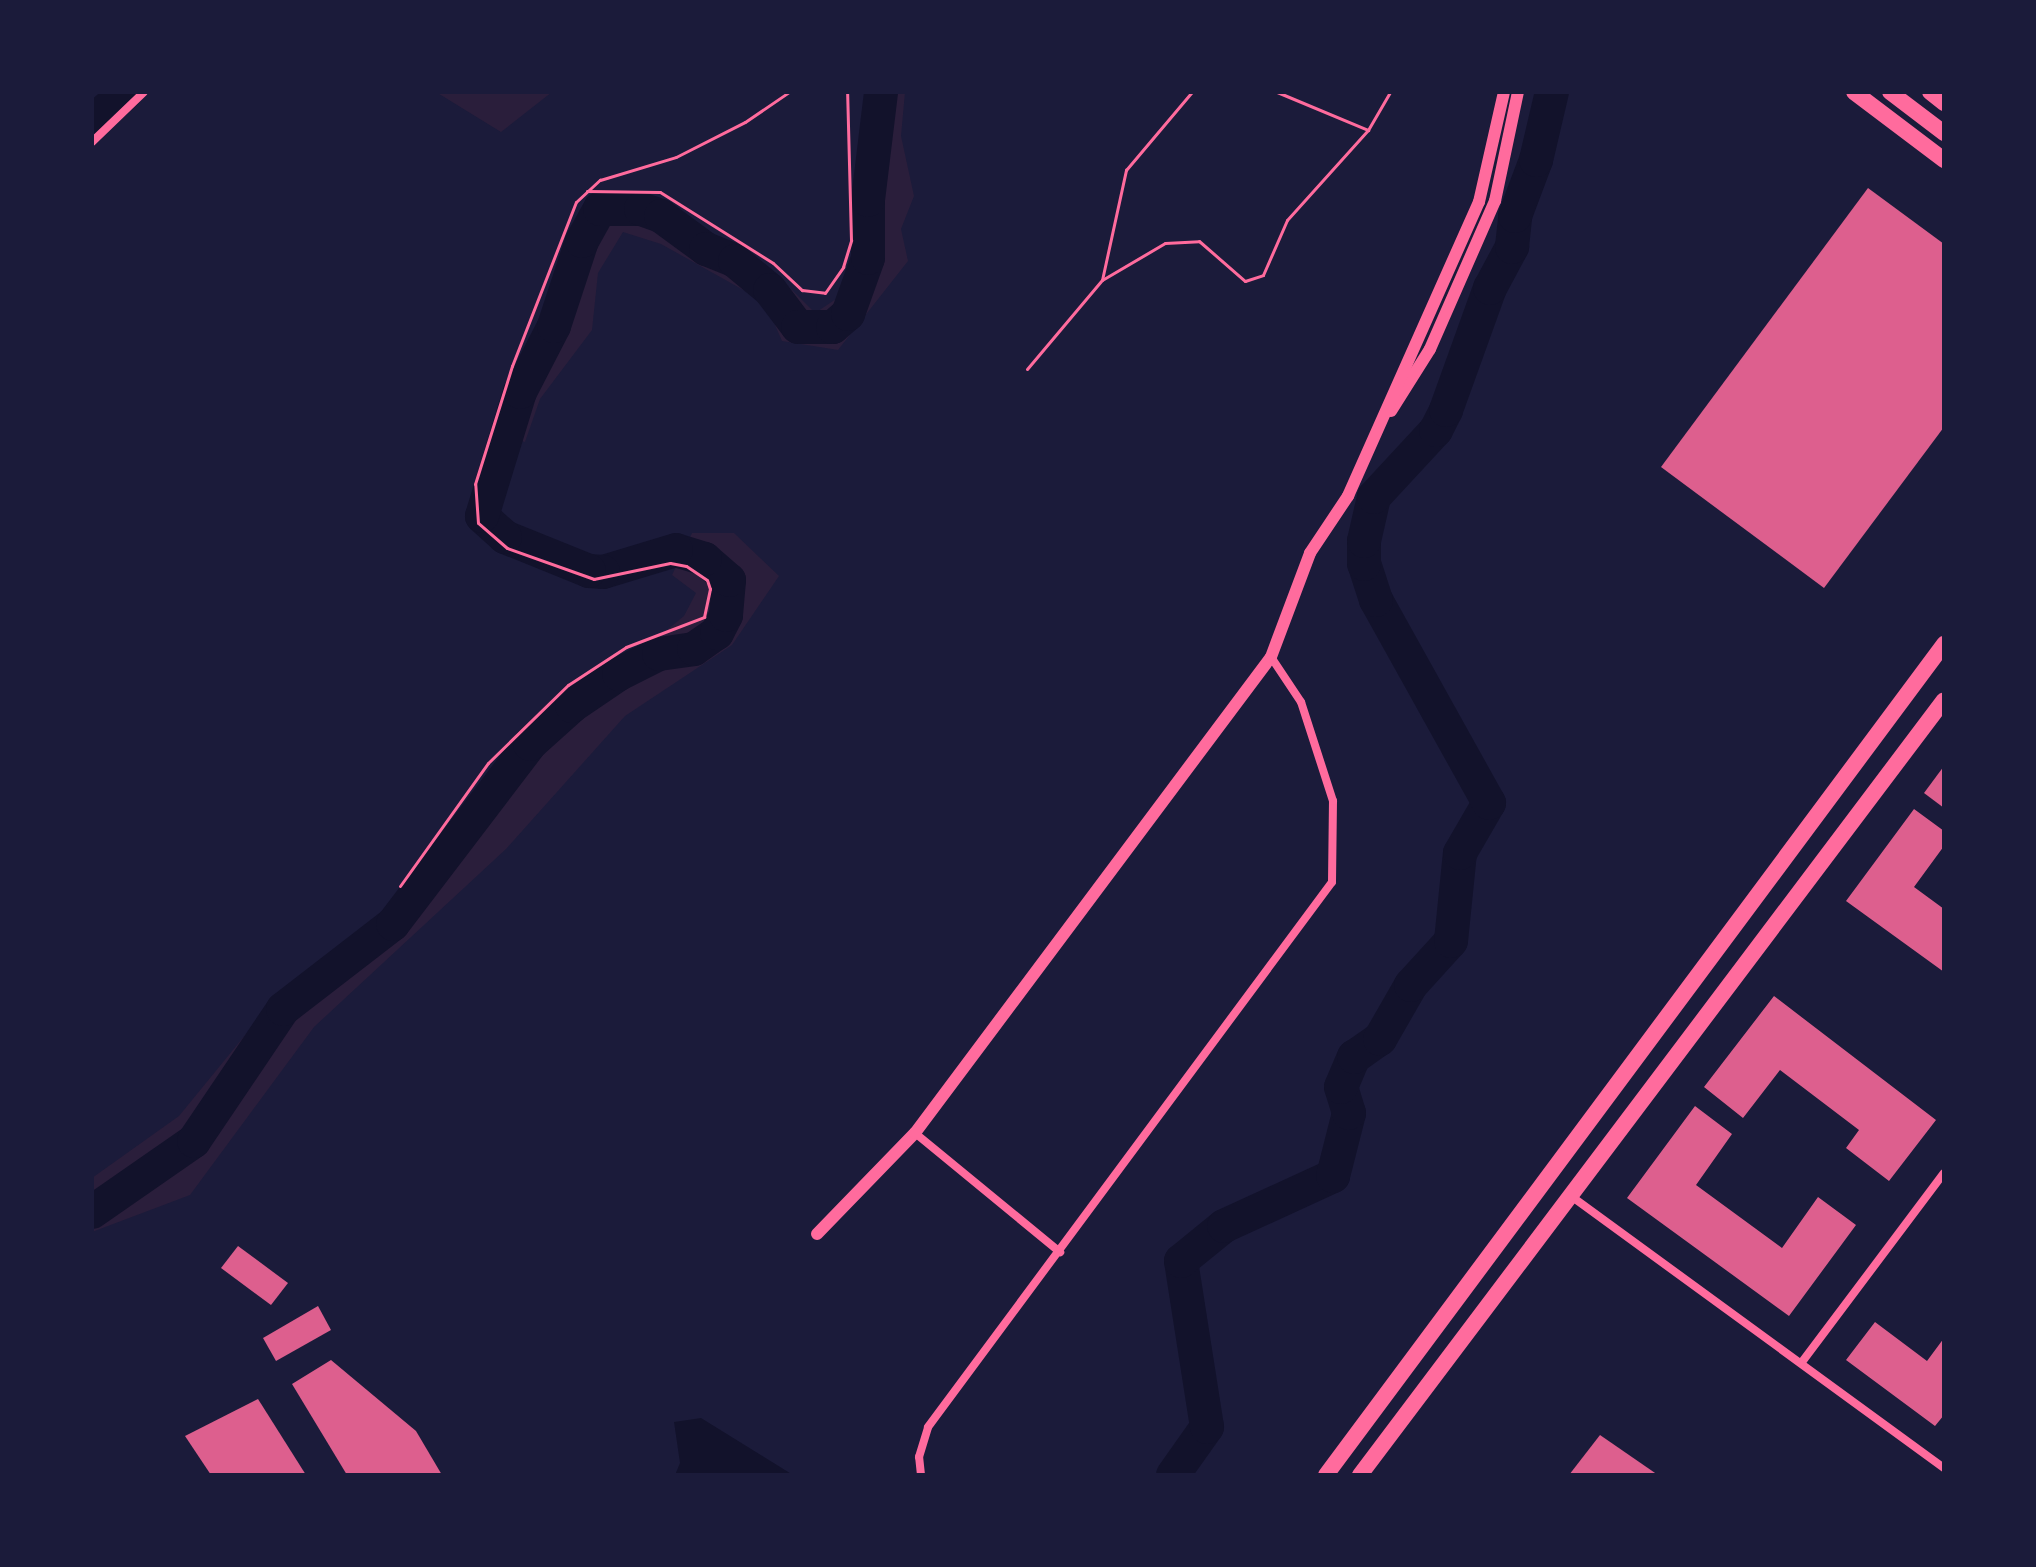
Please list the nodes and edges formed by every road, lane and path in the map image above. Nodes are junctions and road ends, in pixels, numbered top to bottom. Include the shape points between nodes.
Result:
1 (144, 92) edge
2 (789, 92) edge
3 (847, 92) edge
4 (1192, 92) edge
5 (1277, 92) edge
6 (1390, 92) edge
7 (1504, 92) edge
8 (1518, 92) edge
9 (1854, 92) edge
10 (1890, 92) edge
11 (1930, 92) edge
12 (1944, 103) edge
13 (1368, 130) junction
14 (1944, 133) edge
15 (92, 142) edge
16 (1944, 160) edge
17 (587, 191) junction
18 (1102, 280) junction
19 (1027, 369) dead end
20 (1364, 454) junction
21 (1944, 644) edge
22 (1271, 657) junction
23 (1944, 700) edge
24 (400, 886) dead end
25 (915, 1133) junction
26 (1944, 1173) edge
27 (1570, 1196) junction
28 (817, 1234) dead end
29 (1060, 1252) junction
30 (1802, 1362) junction
31 (1944, 1468) edge
32 (921, 1475) edge
33 (1326, 1475) edge
34 (1360, 1475) edge

1 - 15 street
2 - 17 path via 713,139 676,157 600,180
3 - 17 path via 853,202 847,254 825,293 802,290 660,192
4 - 18 path via 1126,170
5 - 13 path
6 - 13 path
7 - 20 street via 1479,202
8 - 20 street via 1495,201 1430,349
9 - 16 main road
10 - 14 main road
11 - 12 main road
13 - 18 path via 1287,220 1263,275 1245,281 1199,241 1165,243
17 - 24 path via 565,220 475,484 478,523 507,548 594,579 670,563 686,566 707,580 709,602 697,623 626,647 568,685 525,724 488,763
18 - 19 path
20 - 22 street via 1348,496 1310,553
21 - 33 main road
22 - 25 street
22 - 29 street via 1301,702 1333,801 1332,882
23 - 27 main road
25 - 28 street
25 - 29 street
26 - 30 street
27 - 30 street
27 - 34 main road
29 - 32 street via 928,1427 919,1457
30 - 31 street

